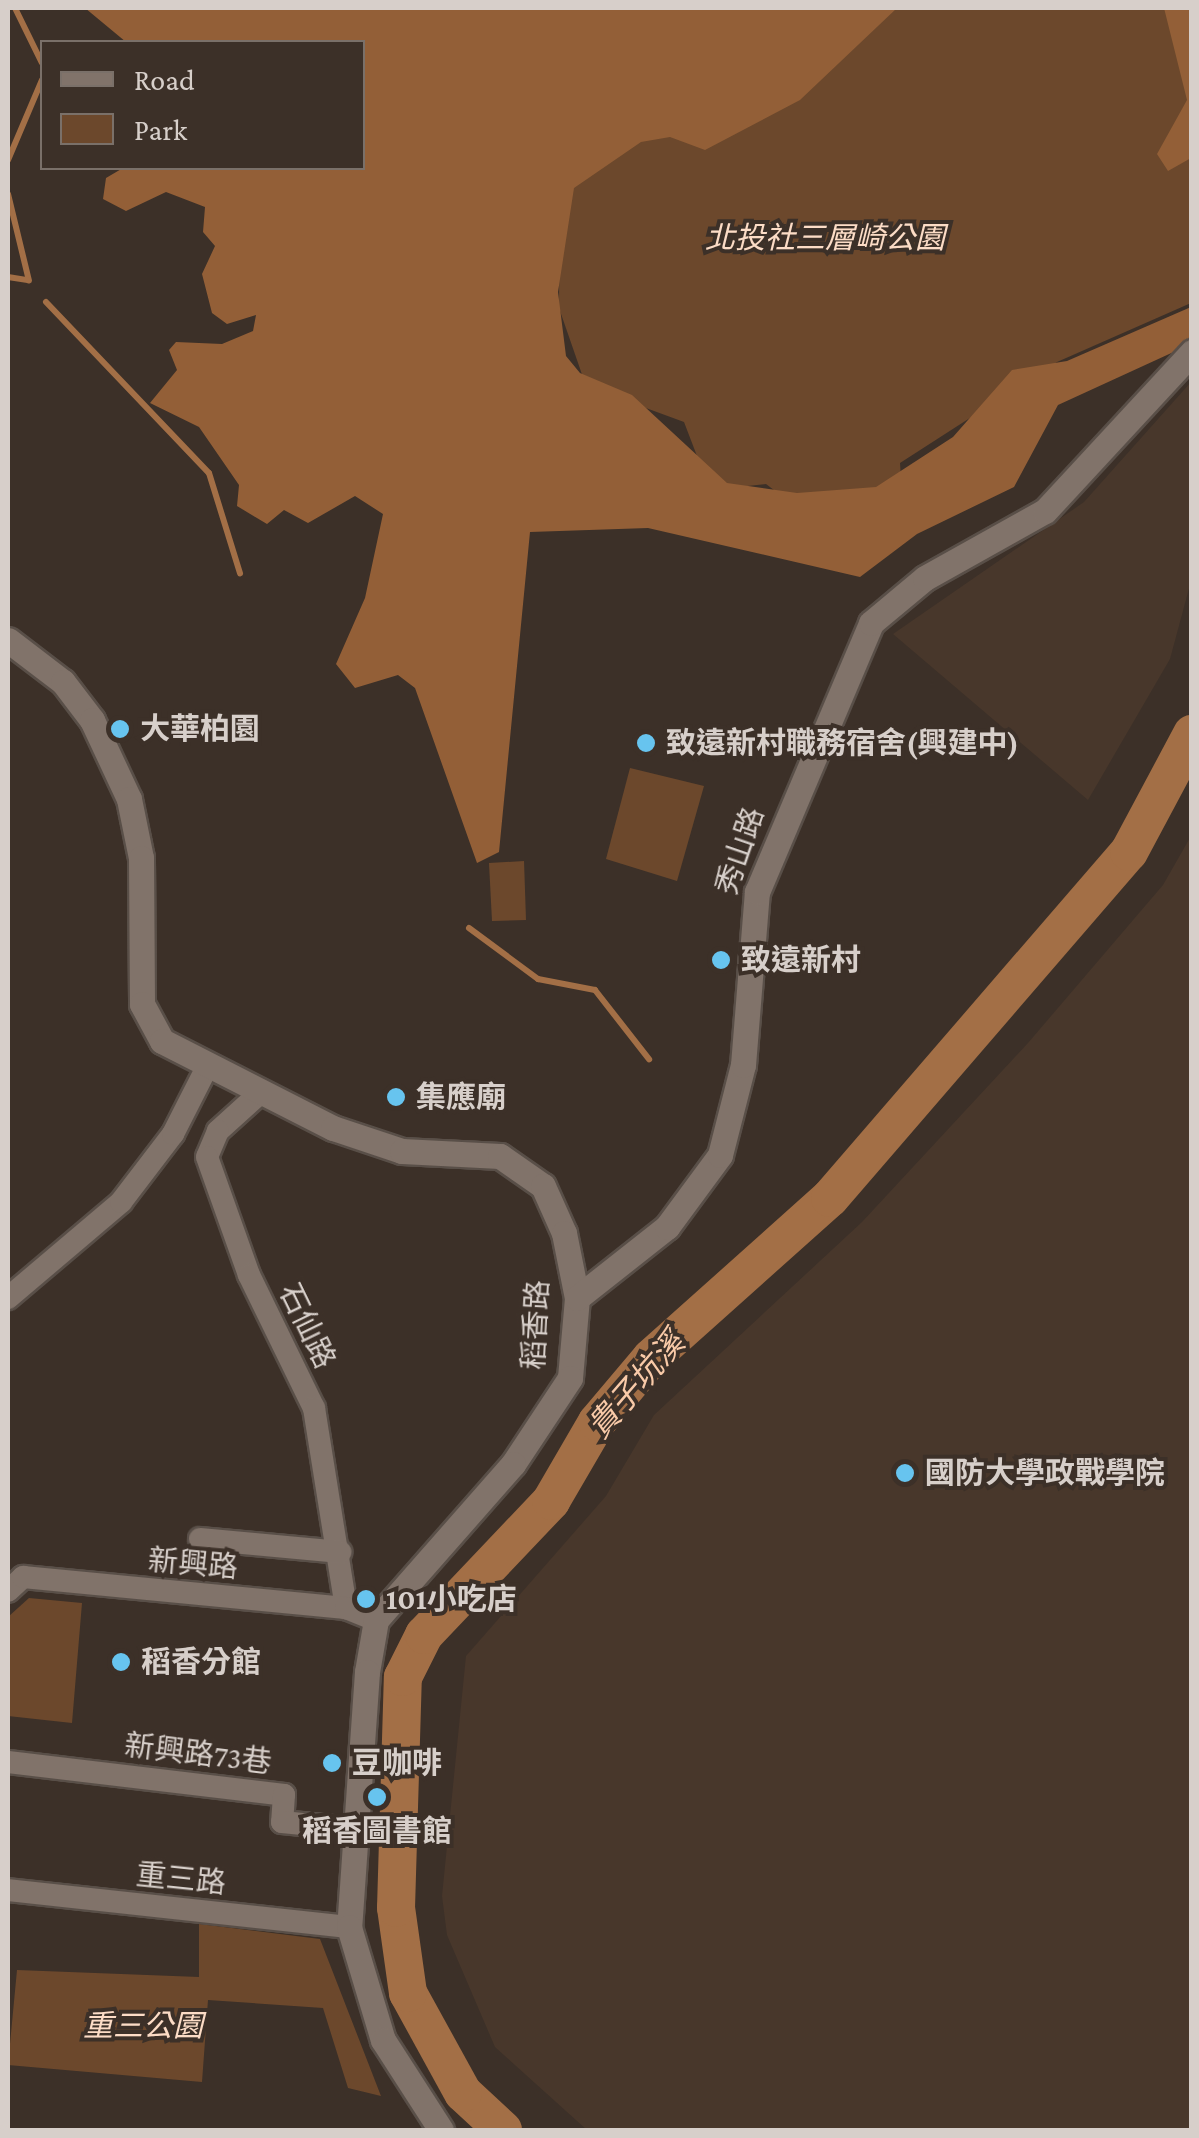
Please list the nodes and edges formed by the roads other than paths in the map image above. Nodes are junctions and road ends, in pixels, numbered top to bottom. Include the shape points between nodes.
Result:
1 (1192, 352) edge
2 (8, 640) edge
3 (206, 1069) junction
4 (260, 1093) junction
5 (8, 1298) edge
6 (577, 1298) junction
7 (200, 1540) dead end
8 (340, 1552) junction
9 (8, 1591) edge
10 (346, 1608) junction
11 (376, 1620) junction
12 (8, 1762) edge
13 (353, 1829) junction
14 (8, 1890) edge
15 (348, 1928) junction
16 (441, 2130) edge

1 - 6 street, 秀山路 via 1045,511 925,578 871,623 757,892 743,1066 720,1155 667,1228
2 - 3 street, 稻香路 via 63,682 111,754 140,858 142,1004 162,1041
3 - 4 street, 稻香路
3 - 5 street via 174,1134 121,1202
4 - 6 street, 稻香路 via 402,1151 500,1156 526,1168 556,1209
4 - 8 street, 石仙路 via 218,1131 207,1157 249,1275 314,1408 320,1487
6 - 11 street, 稻香路 via 570,1378 555,1405
7 - 8 street
8 - 10 street, 石仙路
9 - 10 street, 新興路 via 23,1577
10 - 11 street, 新興路
11 - 13 street
12 - 13 street, 新興路73巷 via 284,1795 282,1822
13 - 15 street
14 - 15 street, 重三路
15 - 16 street via 383,2040

